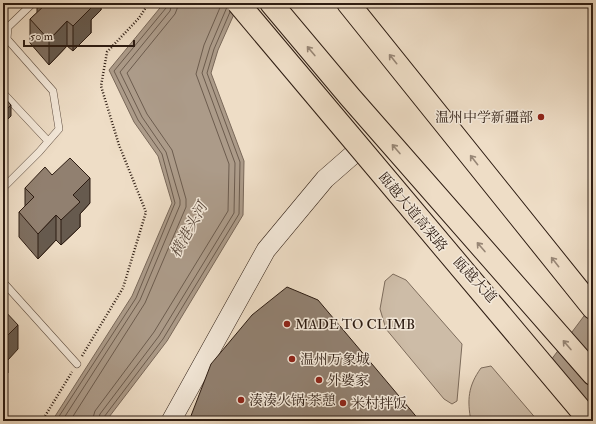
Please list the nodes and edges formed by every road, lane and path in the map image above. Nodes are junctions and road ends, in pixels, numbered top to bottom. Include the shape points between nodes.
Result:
1 (33, 3) edge
2 (149, 3) edge
3 (271, 3) edge
4 (348, 3) edge
5 (236, 6) edge
6 (3, 93) edge
7 (48, 142) junction
8 (357, 151) junction
9 (3, 188) edge
10 (3, 282) edge
11 (586, 300) edge
12 (77, 364) junction
13 (593, 374) edge
14 (593, 412) edge
15 (42, 421) edge
16 (171, 421) edge
17 (590, 421) edge

1 - 7 lane via 8,27 7,39 53,91 59,129
2 - 12 path via 107,52 101,86 119,145 146,212 123,288
13 -> 3 highway, 瓯越大道高架路
11 -> 4 highway
5 - 8 highway, 瓯越大道
5 - 17 highway, 瓯越大道高架路, bridge
6 - 7 lane
7 - 9 lane
8 - 14 highway, 瓯越大道
8 - 16 street via 325,179 266,250
10 - 12 lane
12 - 15 path

